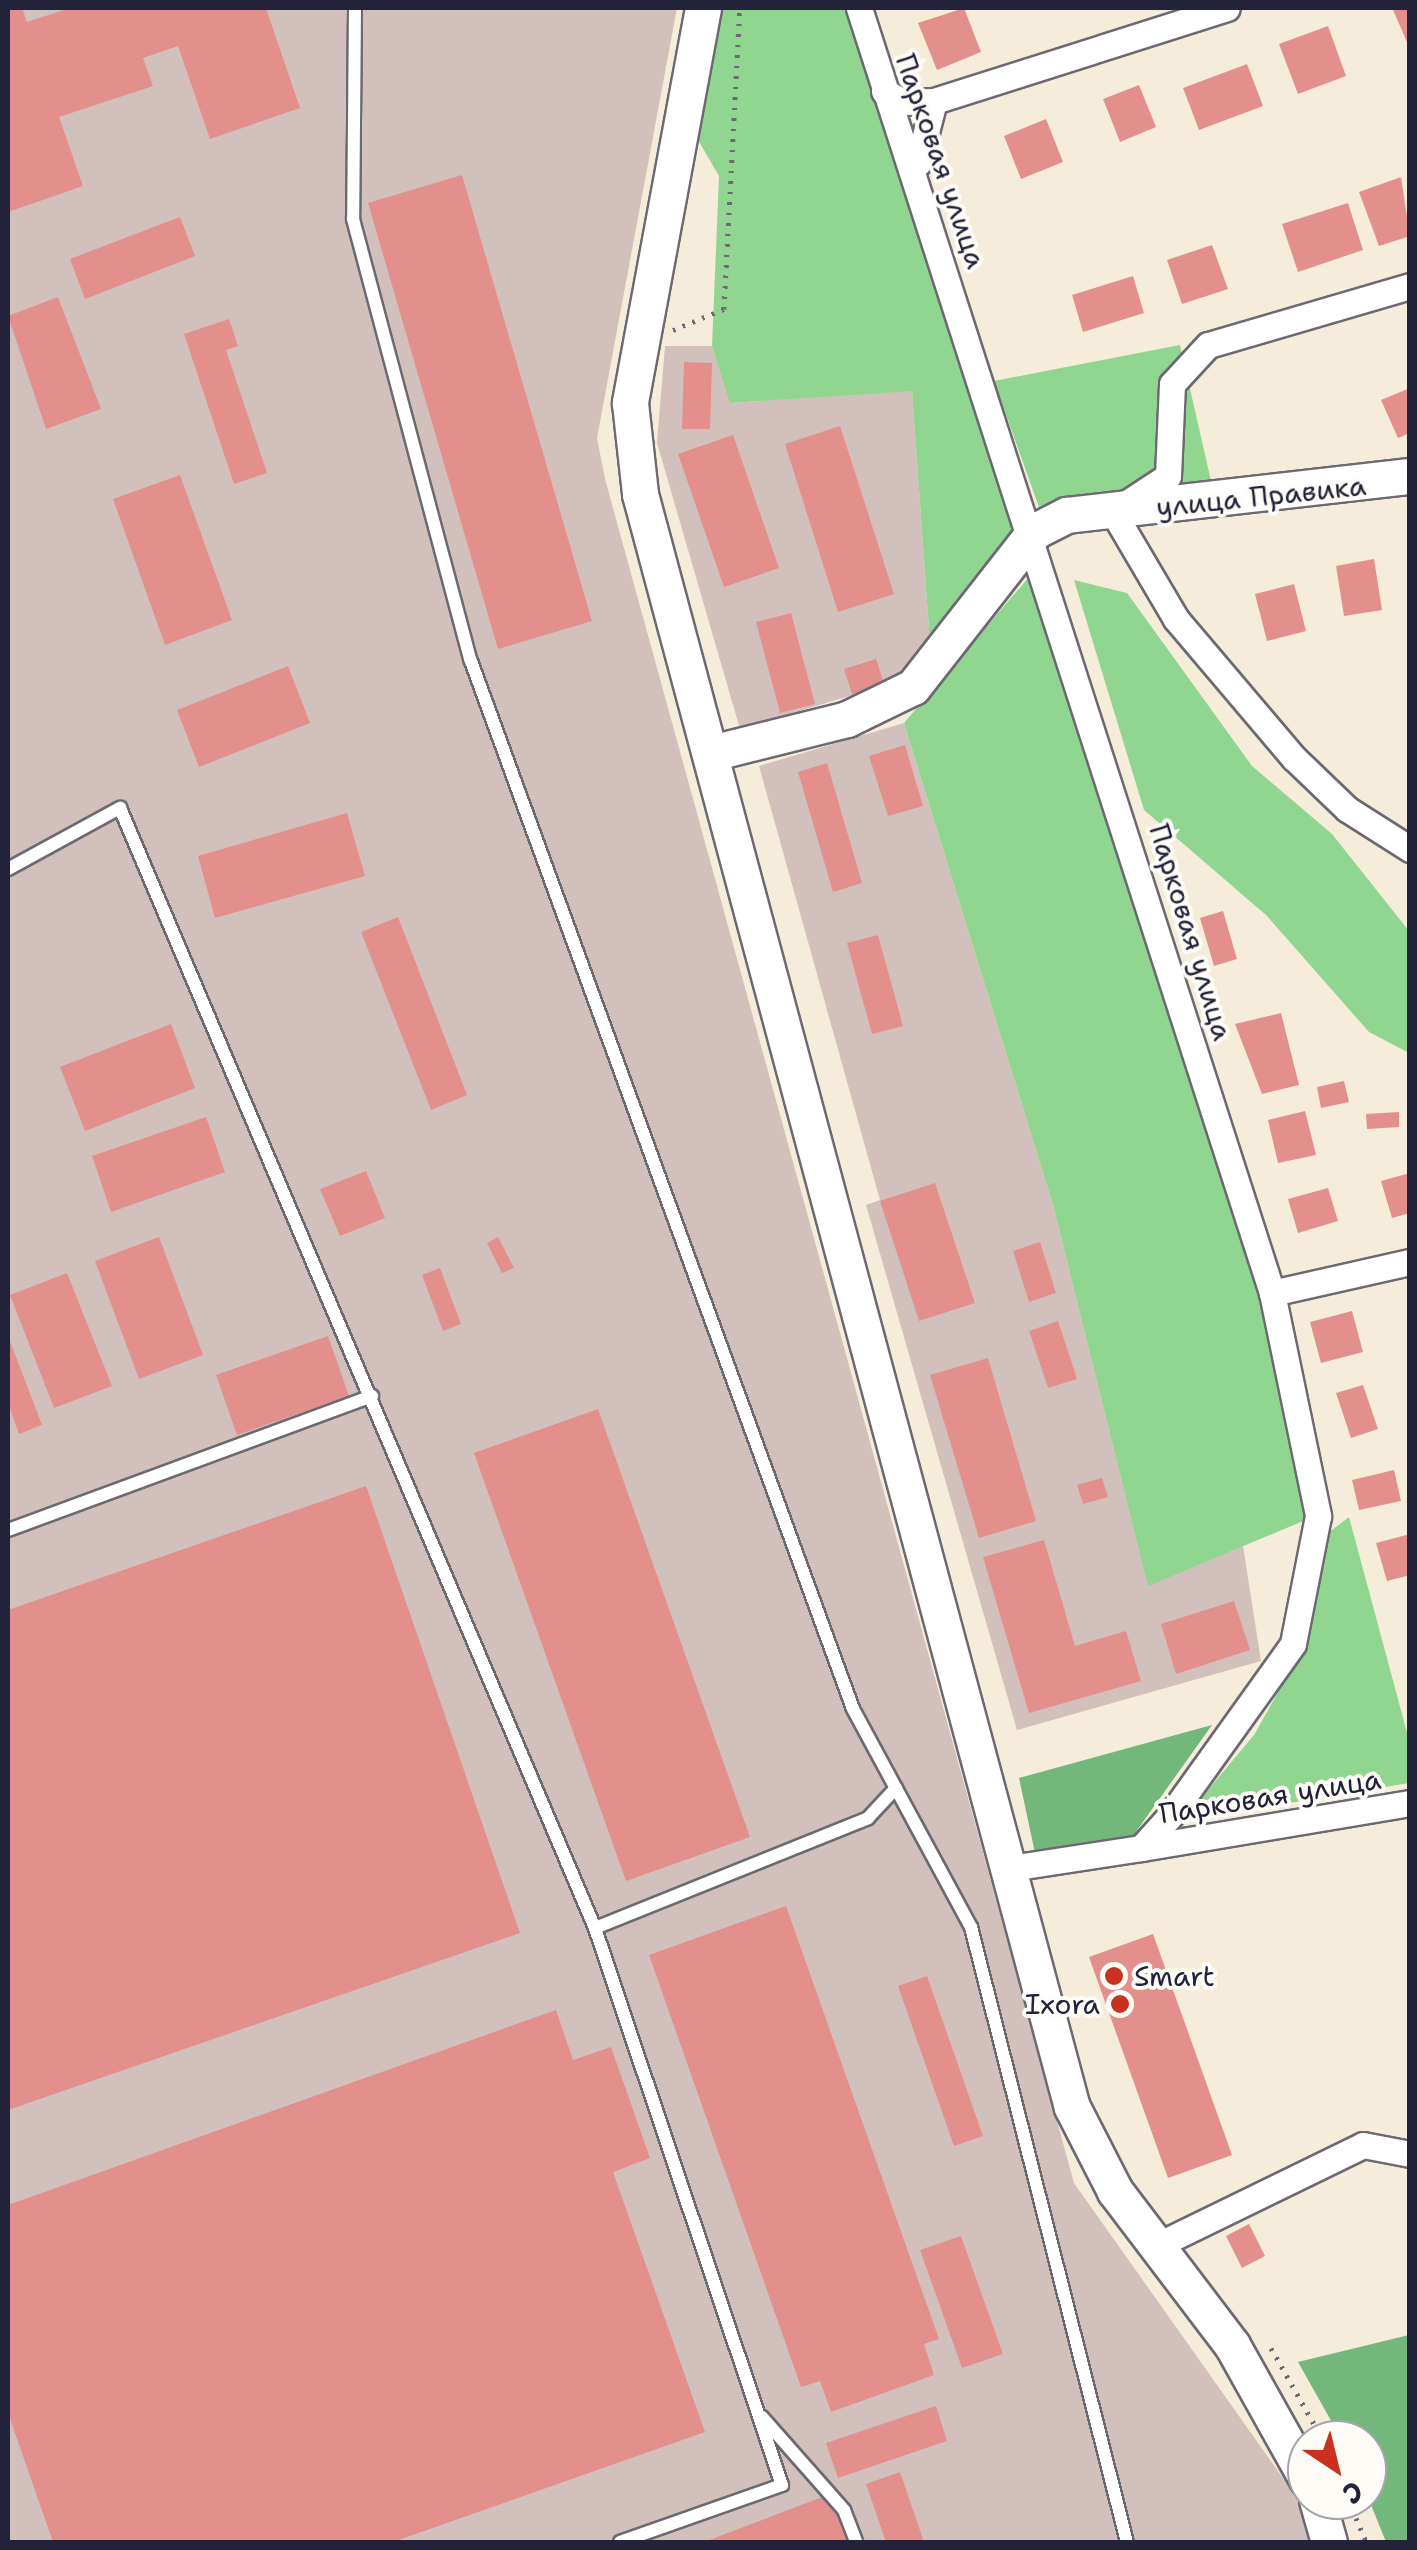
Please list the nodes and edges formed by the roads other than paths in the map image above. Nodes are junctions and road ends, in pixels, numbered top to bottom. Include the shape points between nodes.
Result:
1 (355, 8) edge
2 (703, 8) edge
3 (859, 8) edge
4 (1227, 8) edge
5 (884, 91) junction
6 (934, 101) junction
7 (917, 173) junction
8 (1410, 286) edge
9 (1410, 476) edge
10 (1112, 512) junction
11 (1035, 531) junction
12 (710, 752) junction
13 (1410, 849) edge
14 (8, 869) edge
15 (1410, 1262) edge
16 (1272, 1293) junction
17 (372, 1396) junction
18 (8, 1530) edge
19 (896, 1788) junction
20 (1410, 1804) edge
21 (1141, 1848) junction
22 (1011, 1868) junction
23 (595, 1928) junction
24 (1410, 2154) edge
25 (1156, 2246) junction
26 (757, 2412) junction
27 (1287, 2443) edge
28 (620, 2542) edge
29 (856, 2542) edge
30 (1128, 2542) edge

1 - 19 lane via 352,219 470,661 762,1469 854,1709
2 - 12 street via 630,403 640,494
3 - 5 street, Парковая улица
4 - 6 street
5 - 6 street
5 - 7 street, Парковая улица
6 - 7 street via 919,131
7 - 11 street, Парковая улица
8 - 10 street, улица Правика via 1208,344 1172,384 1168,476
9 - 10 street, улица Правика
10 - 11 street, улица Правика via 1067,515
10 - 13 street via 1176,619 1294,758 1347,809
11 - 12 street via 912,686 847,719
11 - 16 street, Парковая улица
12 - 22 street
14 - 17 lane via 120,808
15 - 16 street
16 - 21 street, Парковая улица via 1318,1516 1292,1644
17 - 18 lane
17 - 23 lane
19 - 23 lane via 868,1818
19 - 30 lane via 971,1926
20 - 21 street, Парковая улица
21 - 22 street, Парковая улица
22 - 25 street via 1072,2106 1114,2192
23 - 26 lane
24 - 25 street via 1363,2146
25 - 27 street via 1232,2345
26 - 28 lane via 782,2485
26 - 29 lane via 844,2510

